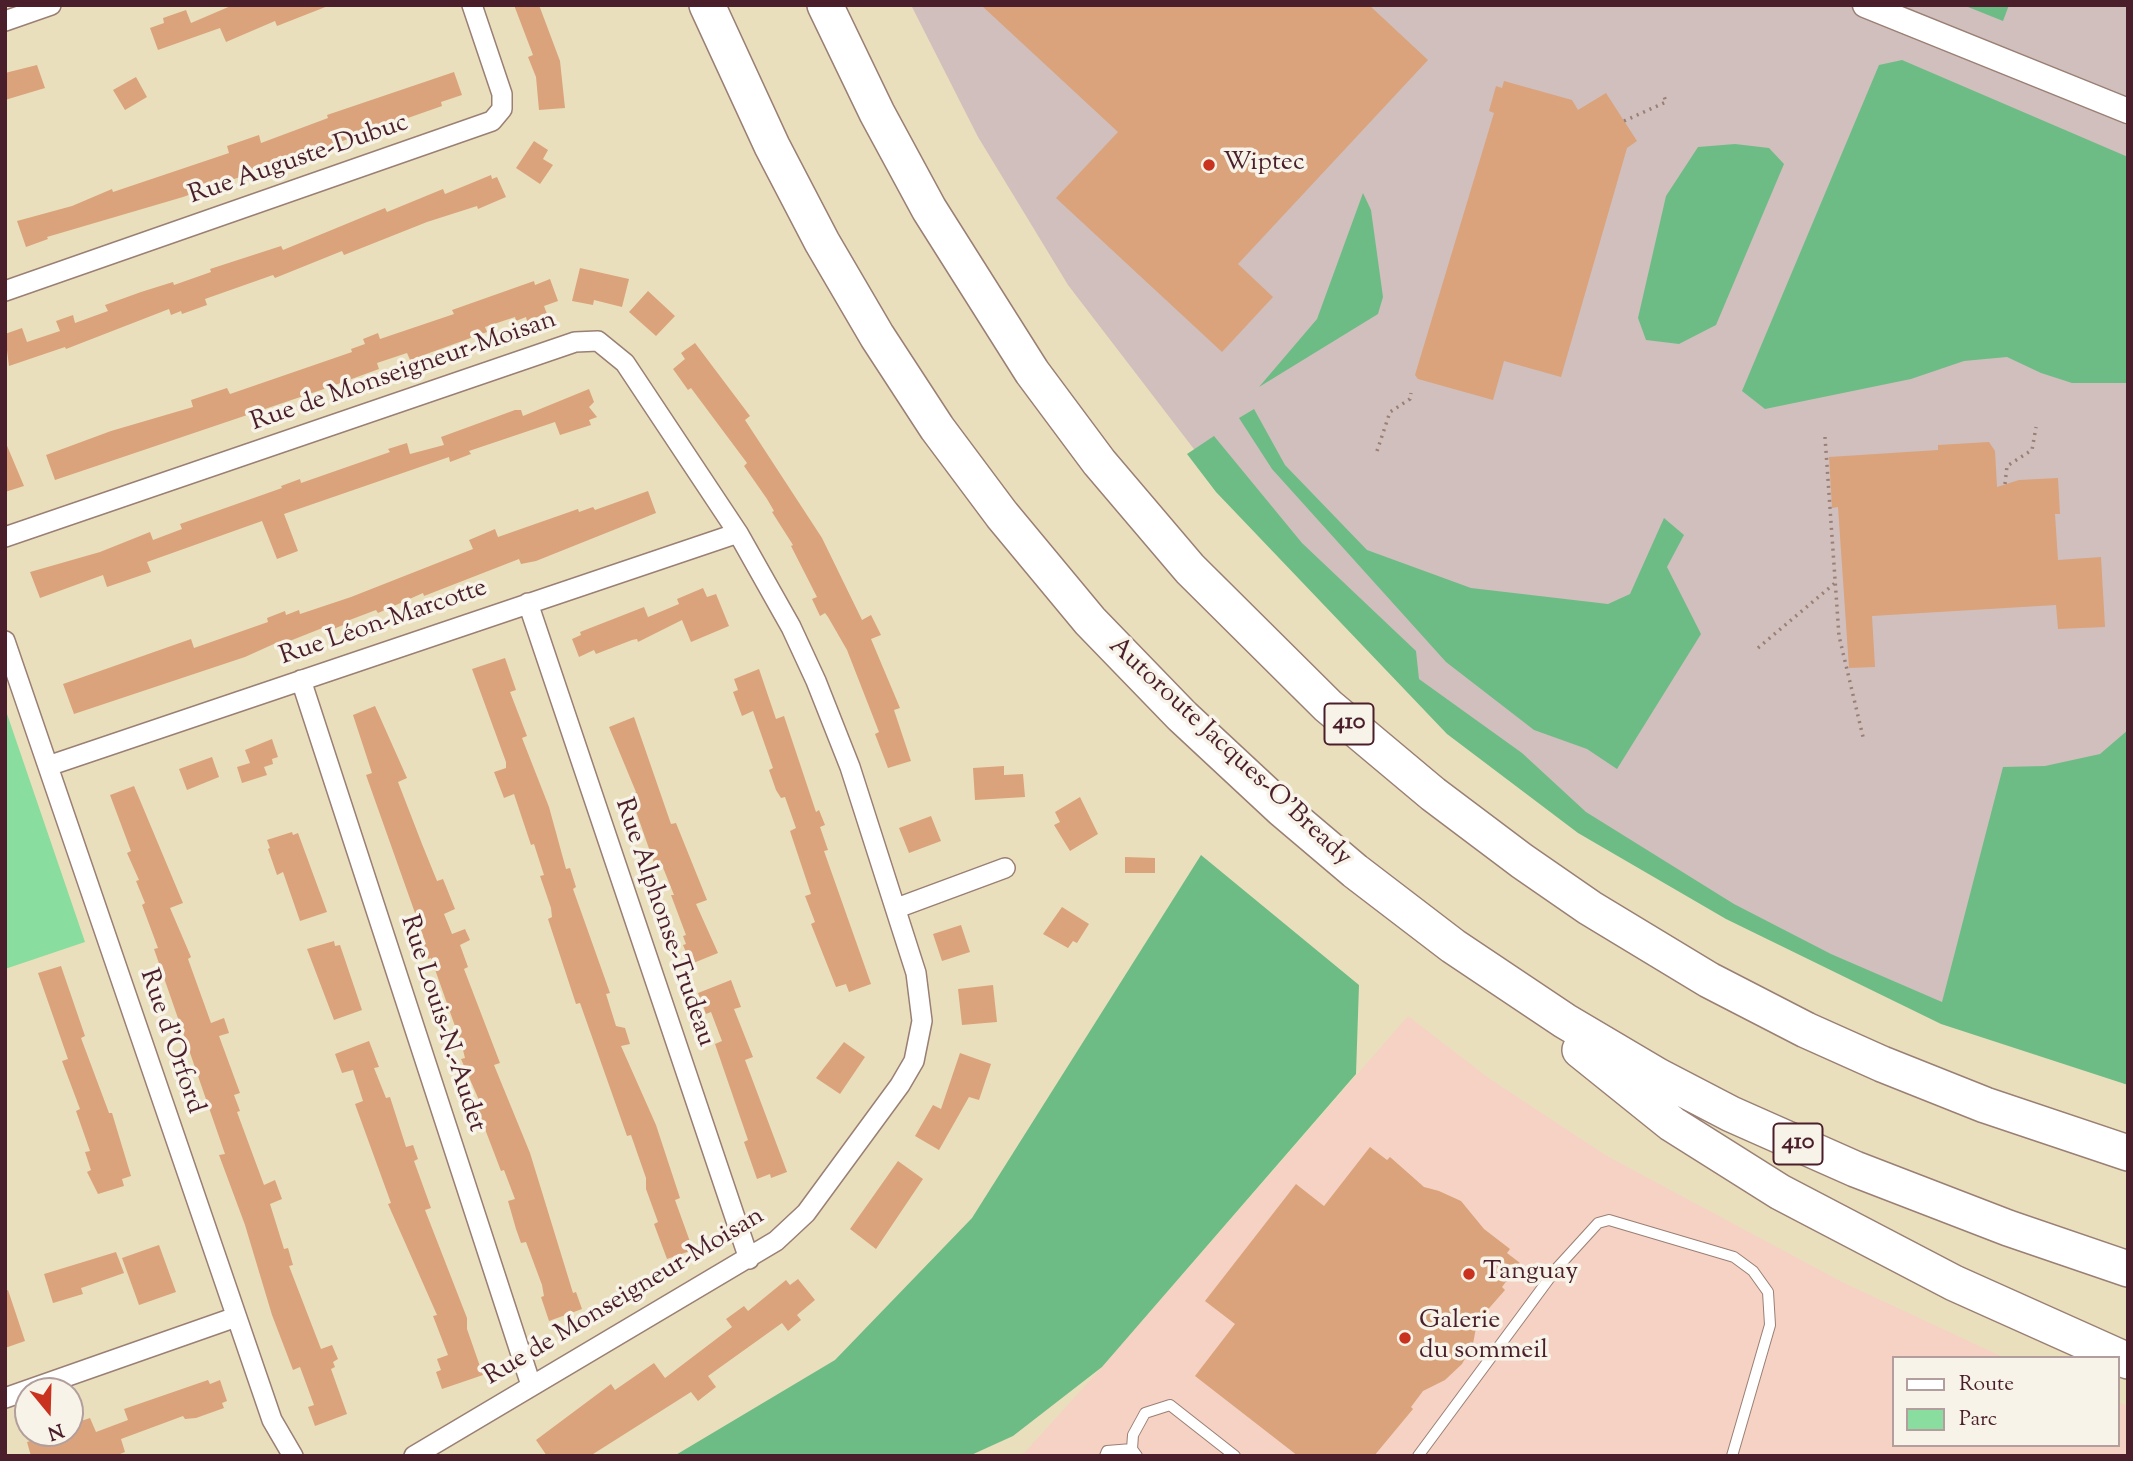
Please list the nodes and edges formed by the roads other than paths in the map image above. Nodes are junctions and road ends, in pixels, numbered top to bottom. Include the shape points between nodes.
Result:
1 (51, 5) edge
2 (472, 5) edge
3 (707, 5) edge
4 (825, 5) edge
5 (1867, 5) edge
6 (5, 21) edge
7 (2128, 111) edge
8 (5, 291) edge
9 (738, 533) junction
10 (5, 537) edge
11 (528, 603) junction
12 (5, 641) edge
13 (301, 680) junction
14 (48, 766) junction
15 (1005, 868) dead end
16 (897, 908) junction
17 (1490, 973) junction
18 (2128, 1153) edge
19 (749, 1259) junction
20 (2128, 1269) edge
21 (236, 1317) junction
22 (2117, 1356) edge
23 (531, 1385) junction
24 (5, 1398) edge
25 (1135, 1452) edge
26 (293, 1456) edge
27 (414, 1456) edge
28 (1105, 1456) edge
29 (1235, 1456) edge
30 (1418, 1456) edge
31 (1732, 1456) edge

1 - 6 street
2 - 8 street, Rue Auguste-Dubuc via 502,94 502,109 492,121
3 - 17 highway, Autoroute Jacques-O'Bready / 410 via 784,170 863,313 937,428 1028,548 1108,641 1244,775 1354,871
4 - 18 highway, 410 via 929,209 1032,372 1106,470 1190,569 1328,706 1422,786 1522,861 1709,980 1882,1064 1996,1109
5 - 7 street
9 - 10 street, Rue de Monseigneur-Moisan via 625,363 598,341 587,340
9 - 11 street, Rue Léon-Marcotte
9 - 16 street, Rue de Monseigneur-Moisan via 791,627 821,694
11 - 13 street, Rue Léon-Marcotte
11 - 19 street, Rue Alphonse-Trudeau
12 - 14 street, Rue d'Orford
13 - 14 street, Rue Léon-Marcotte
13 - 23 street, Rue Louis-N.-Audet
14 - 21 street, Rue d'Orford
15 - 16 street
16 - 19 street, Rue de Monseigneur-Moisan via 922,1002 914,1061 806,1213
17 - 20 highway, Autoroute Jacques-O'Bready / 410 via 1623,1056 1755,1125 1917,1194
17 - 22 highway via 1615,1080 1715,1154 1926,1269
19 - 23 street, Rue de Monseigneur-Moisan
21 - 24 street
21 - 26 street, Rue d'Orford via 272,1420
23 - 27 street, Rue de Monseigneur-Moisan
25 - 28 lane via 1107,1451
25 - 29 lane via 1133,1435 1145,1413 1170,1405
30 - 31 lane via 1557,1268 1598,1223 1609,1220 1734,1257 1753,1271 1768,1292 1770,1325

